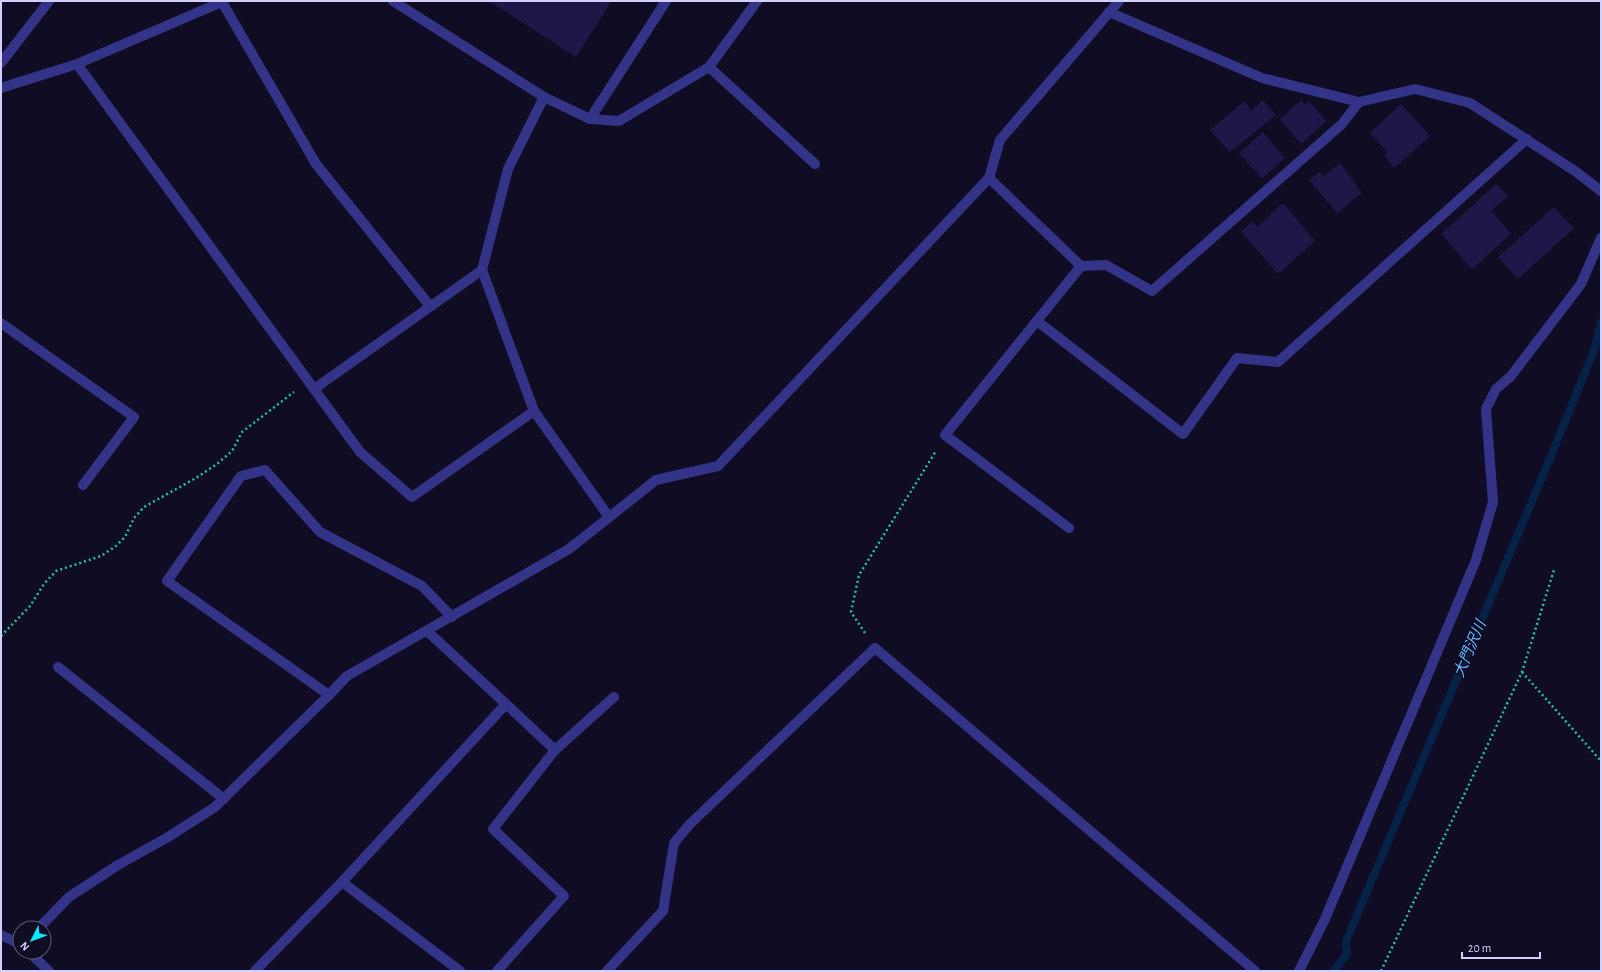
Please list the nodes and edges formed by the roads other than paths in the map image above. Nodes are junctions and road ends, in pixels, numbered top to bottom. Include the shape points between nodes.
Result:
1 (49, 1) edge
2 (393, 1) edge
3 (666, 1) edge
4 (757, 1) edge
5 (1119, 1) edge
6 (1109, 12) junction
7 (1, 63) edge
8 (77, 64) junction
9 (709, 67) junction
10 (1, 88) edge
11 (544, 97) junction
12 (1359, 102) junction
13 (590, 119) junction
14 (1527, 138) junction
15 (815, 164) dead end
16 (989, 178) junction
17 (1601, 191) edge
18 (1601, 238) edge
19 (1082, 266) junction
20 (482, 270) junction
21 (430, 306) junction
22 (1037, 321) junction
23 (1, 323) edge
24 (314, 389) junction
25 (534, 411) junction
26 (83, 485) dead end
27 (609, 517) junction
28 (1068, 528) dead end
29 (452, 617) junction
30 (427, 630) junction
31 (58, 666) dead end
32 (329, 695) junction
33 (614, 697) dead end
34 (506, 704) junction
35 (555, 750) junction
36 (224, 799) junction
37 (342, 882) junction
38 (47, 920) edge
39 (1, 935) edge
40 (12, 940) edge
41 (37, 960) edge
42 (49, 971) edge
43 (255, 971) edge
44 (460, 971) edge
45 (497, 971) edge
46 (607, 971) edge
47 (1255, 971) edge
48 (1299, 971) edge

1 - 7 street
2 - 11 street
3 - 13 street
4 - 9 street
5 - 6 street
6 - 12 street via 1262,78
6 - 16 street via 1000,140
8 - 10 street
8 - 21 street via 222,2 316,164
8 - 24 street
9 - 13 street via 619,121
9 - 15 street
11 - 13 street
11 - 20 street via 508,169
12 - 14 street via 1415,90 1470,103
12 - 19 street via 1342,124 1152,291 1106,265
14 - 17 street
14 - 22 street via 1278,362 1237,358 1183,434
16 - 19 street
16 - 27 street via 718,466 656,480
18 - 48 street via 1581,284 1511,376 1496,389 1486,409 1493,502 1476,560 1325,919
19 - 22 street
20 - 21 street
20 - 25 street
21 - 24 street
22 - 28 street via 945,435
23 - 26 street via 134,417
24 - 25 street via 360,452 412,497
25 - 27 street
27 - 29 street via 569,549
29 - 30 street
29 - 32 street via 422,586 320,532 265,470 241,476 167,581
30 - 32 street via 347,676
30 - 34 street
31 - 36 street
32 - 36 street
33 - 35 street
34 - 35 street
34 - 37 street
35 - 45 street via 493,829 564,896
36 - 38 street via 209,812 69,897
37 - 43 street
37 - 44 street
39 - 40 street
41 - 42 street
46 - 47 street via 663,911 674,843 690,824 875,648

